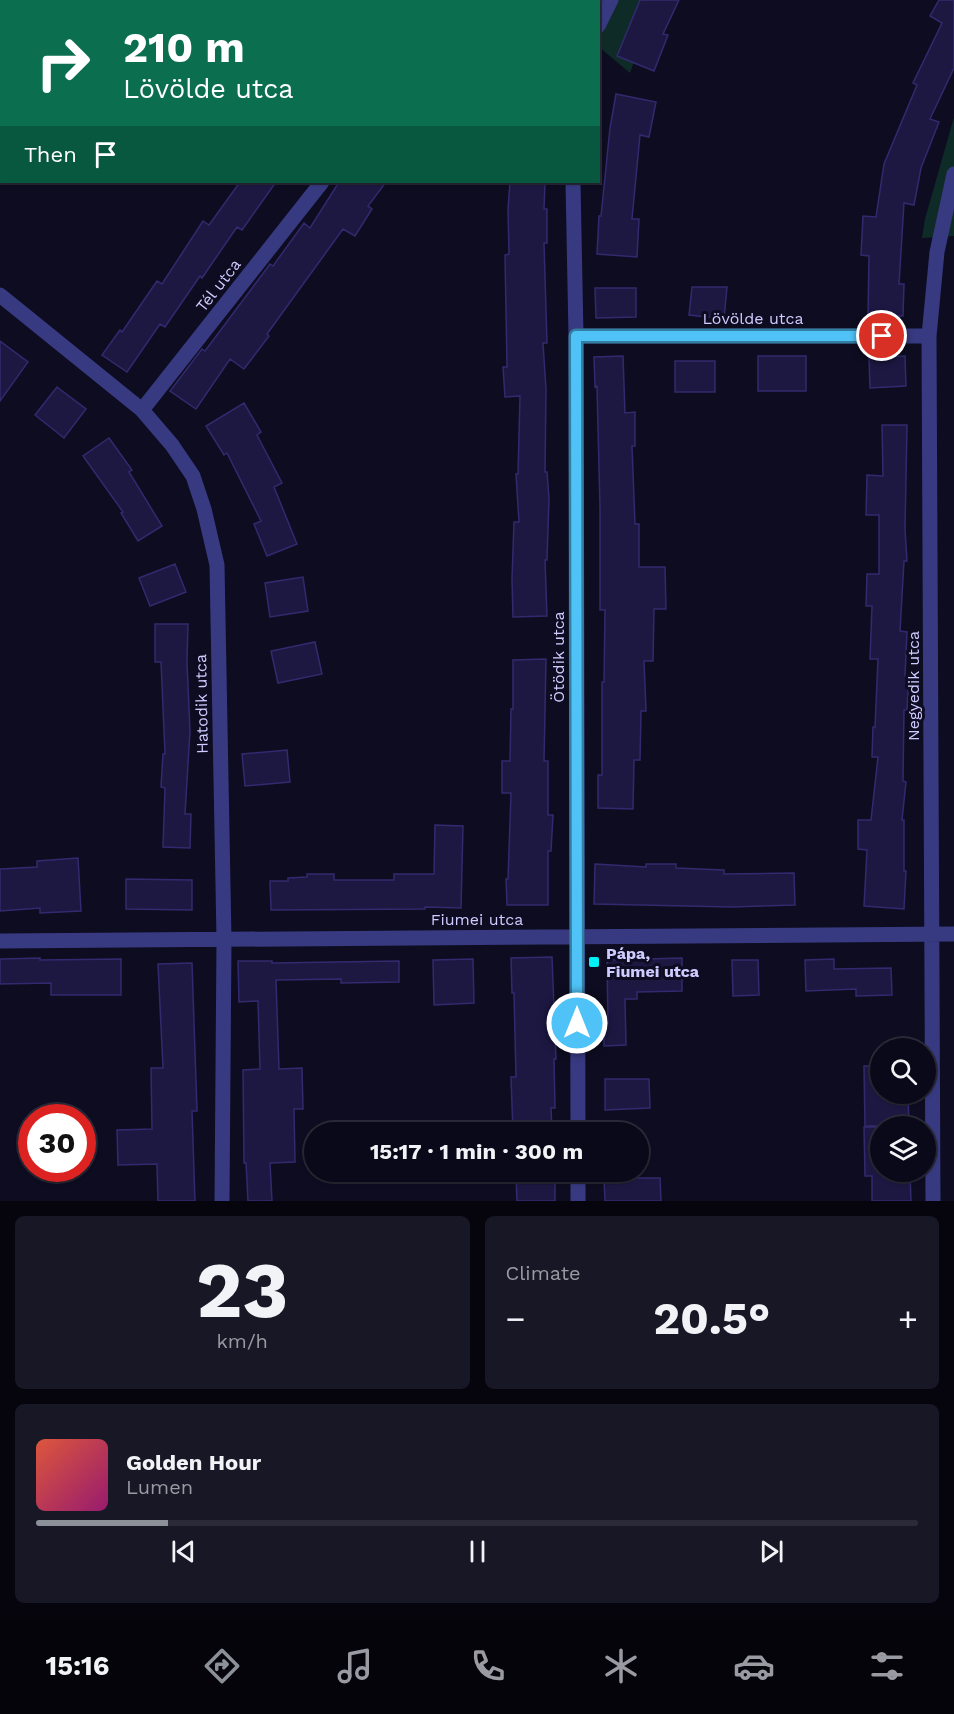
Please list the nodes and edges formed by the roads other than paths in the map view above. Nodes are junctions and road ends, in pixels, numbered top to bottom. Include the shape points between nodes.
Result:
1 (610, 0) edge
2 (600, 22) edge
3 (954, 174) edge
4 (321, 183) edge
5 (573, 183) edge
6 (0, 295) edge
7 (576, 336) junction
8 (929, 336) junction
9 (142, 410) junction
10 (932, 934) junction
11 (954, 934) edge
12 (576, 936) junction
13 (224, 939) junction
14 (0, 941) edge
15 (578, 1122) edge
16 (578, 1182) edge
17 (222, 1201) edge
18 (578, 1201) edge
19 (933, 1201) edge

1 - 2 street
3 - 8 street, Negyedik utca via 938,252
4 - 9 street, Tél utca
5 - 7 street, Ötödik utca
6 - 9 street, Hatodik utca
7 - 8 street, Lövölde utca
7 - 12 street, Ötödik utca
8 - 10 street, Negyedik utca
9 - 13 street, Hatodik utca via 193,476 217,565
10 - 11 street, Fiumei utca
10 - 12 street, Fiumei utca
10 - 19 street, Negyedik utca
12 - 13 street, Fiumei utca
12 - 15 street, Ötödik utca
13 - 14 street, Fiumei utca
13 - 17 street, Hatodik utca
16 - 18 street

